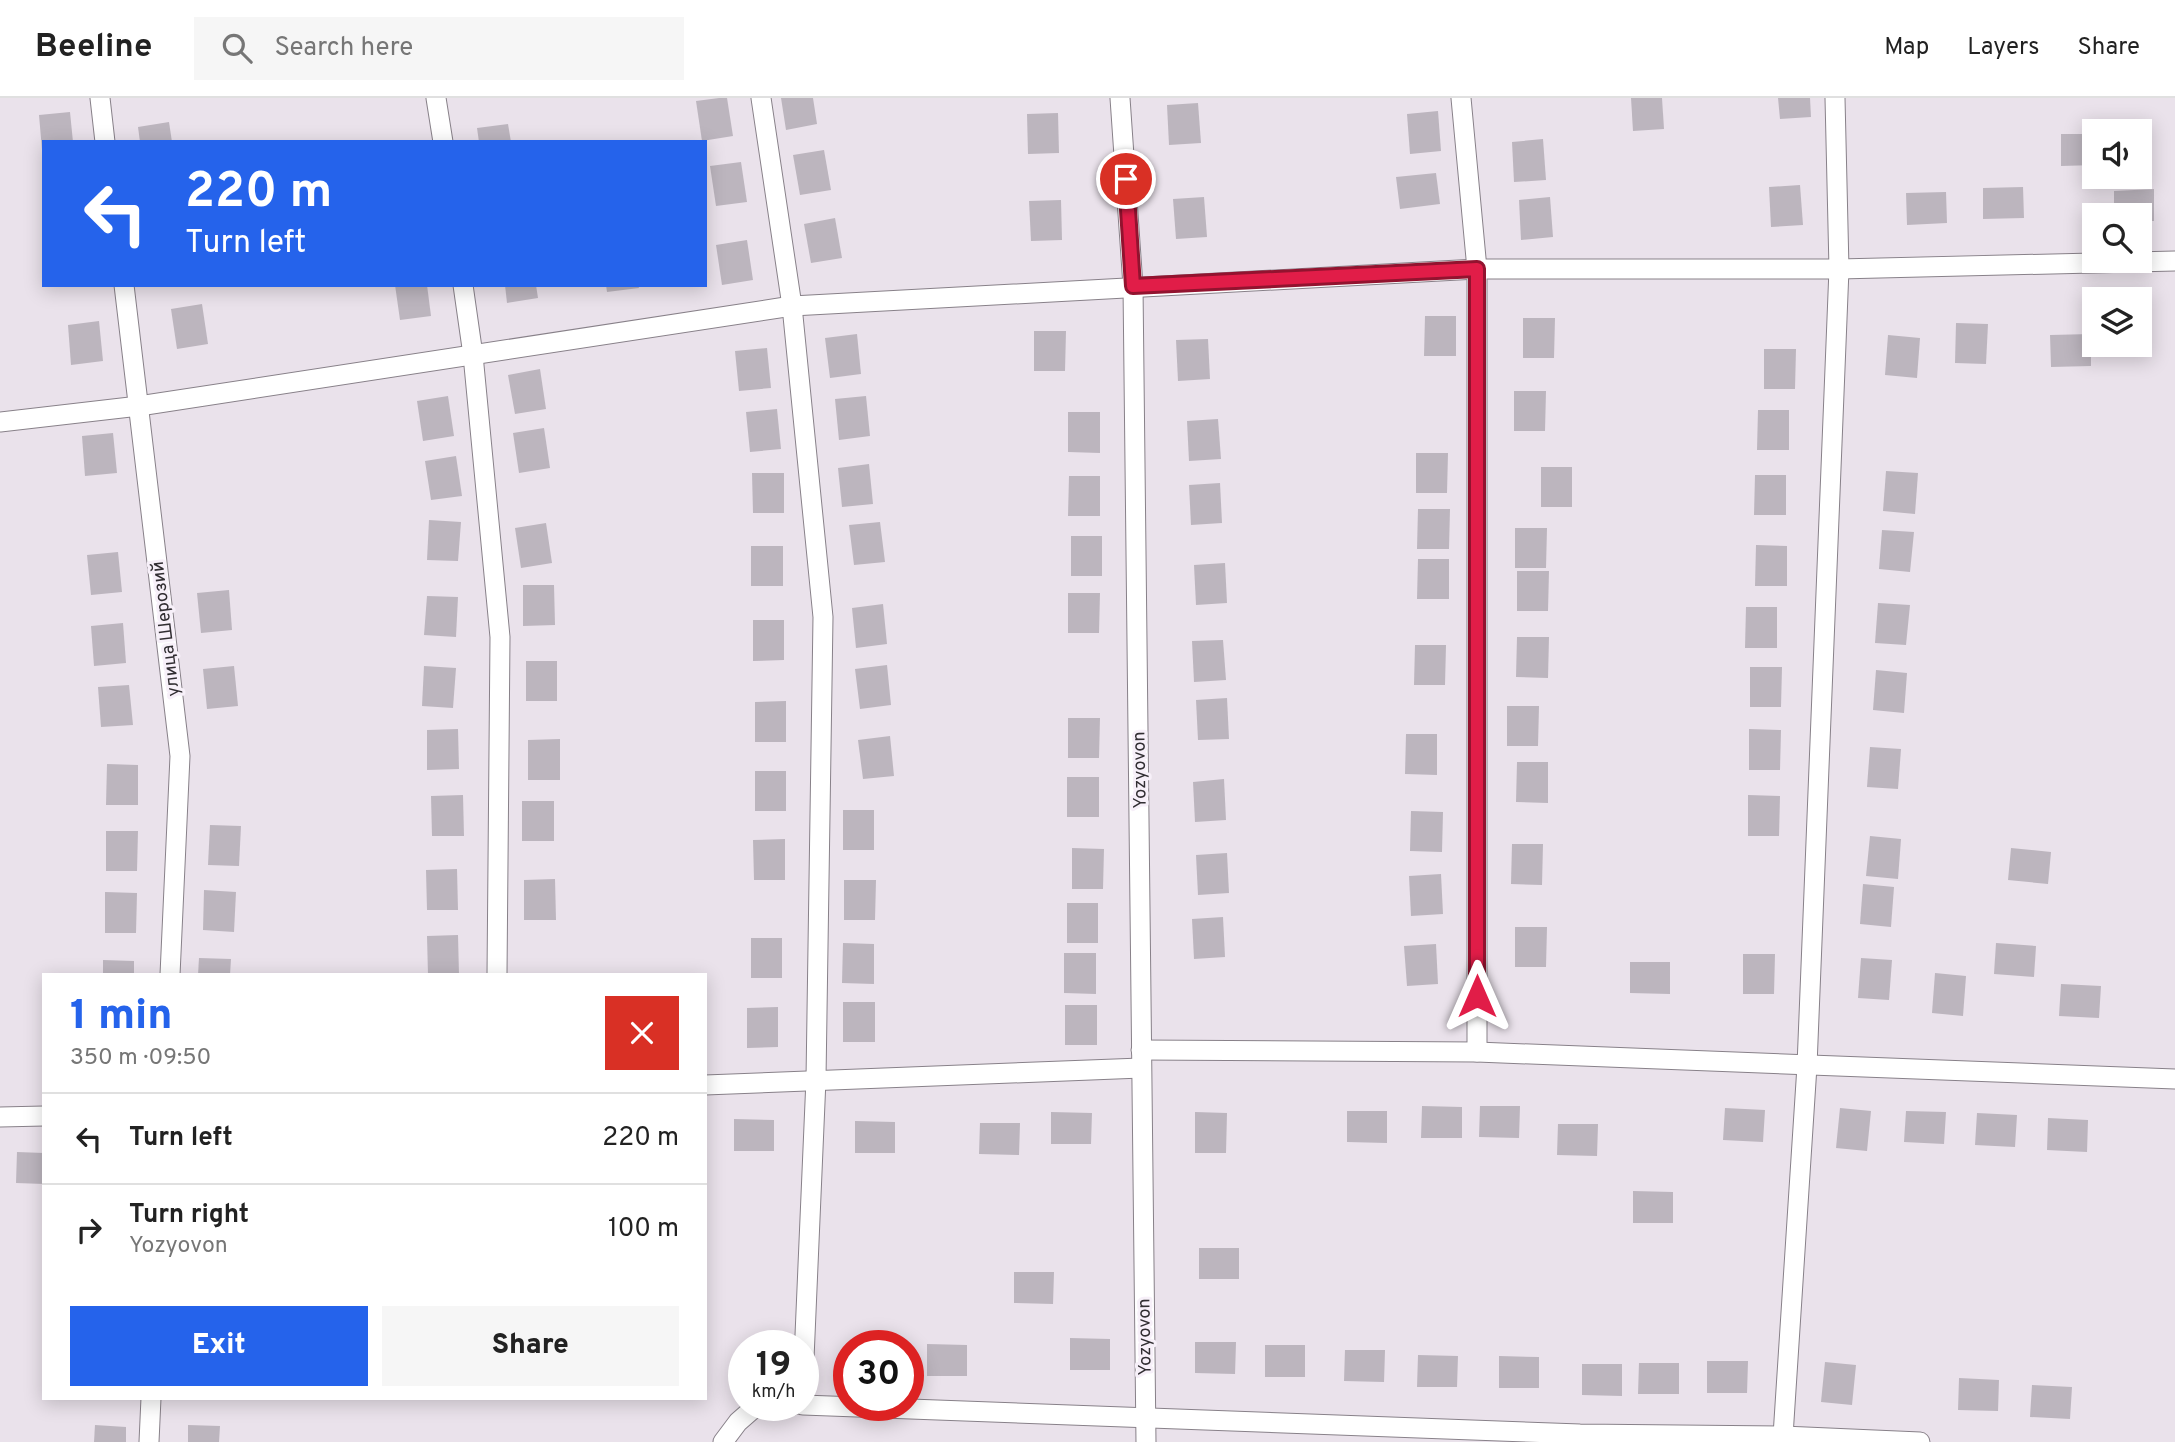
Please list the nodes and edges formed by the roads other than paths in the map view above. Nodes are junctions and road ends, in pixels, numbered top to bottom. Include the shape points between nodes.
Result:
1 (100, 98) edge
2 (436, 98) edge
3 (761, 98) edge
4 (1120, 98) edge
5 (1461, 98) edge
6 (1835, 98) edge
7 (105, 140) edge
8 (443, 140) edge
9 (2175, 261) edge
10 (1839, 268) junction
11 (1477, 269) junction
12 (1133, 286) junction
13 (124, 287) edge
14 (463, 287) edge
15 (792, 306) junction
16 (473, 355) junction
17 (139, 406) junction
18 (0, 422) edge
19 (170, 973) edge
20 (497, 973) edge
21 (1477, 1052) junction
22 (1141, 1059) junction
23 (1807, 1066) junction
24 (816, 1079) junction
25 (2175, 1079) edge
26 (707, 1085) edge
27 (42, 1116) edge
28 (0, 1117) edge
29 (805, 1330) edge
30 (151, 1400) edge
31 (819, 1406) edge
32 (1145, 1417) junction
33 (739, 1421) edge
34 (1783, 1436) junction
35 (1580, 1438) edge
36 (149, 1442) edge
37 (723, 1442) edge
38 (1146, 1442) edge
39 (1913, 1442) edge
40 (1920, 1442) edge

1 - 7 street
2 - 8 street
3 - 15 street
4 - 12 street, Yozyovon
5 - 11 street
6 - 10 street
9 - 10 street
10 - 11 street
10 - 23 street
11 - 12 street
11 - 21 street
12 - 15 street
12 - 22 street, Yozyovon
13 - 17 street, улица Шерозий
14 - 16 street
15 - 16 street
15 - 24 street via 823,617
16 - 17 street
16 - 20 street via 500,637
17 - 18 street
17 - 19 street, улица Шерозий via 180,756
21 - 22 street
21 - 23 street
22 - 24 street
22 - 32 street, Yozyovon
23 - 25 street
23 - 34 street
24 - 26 street
24 - 29 street
27 - 28 street
30 - 36 street
31 - 32 street
32 - 35 street
32 - 38 street, Yozyovon
33 - 37 street
34 - 35 street
34 - 39 street
39 - 40 street

